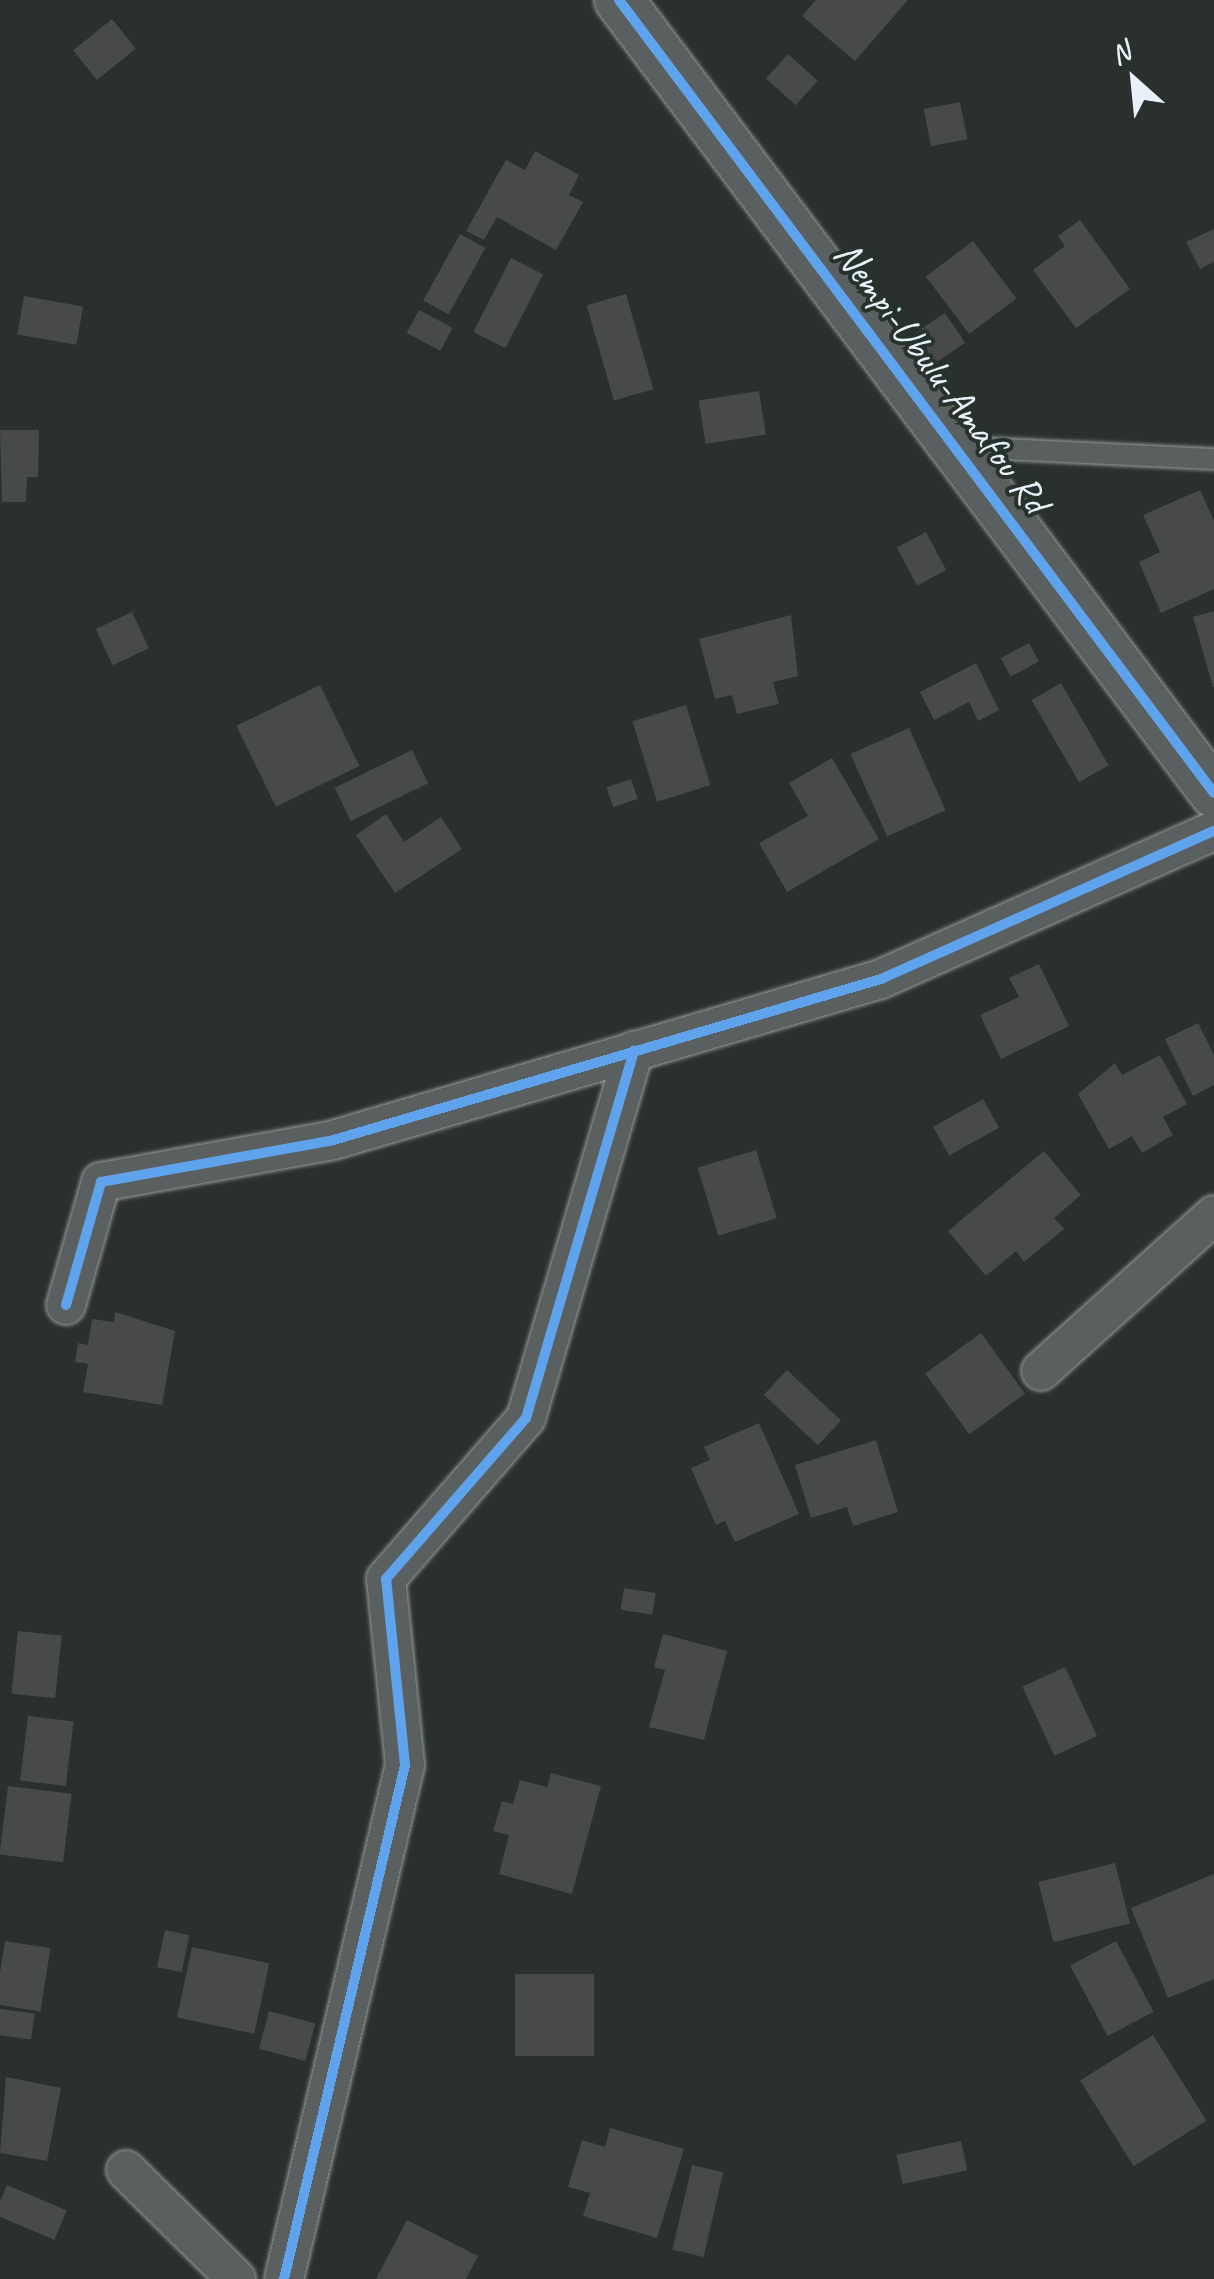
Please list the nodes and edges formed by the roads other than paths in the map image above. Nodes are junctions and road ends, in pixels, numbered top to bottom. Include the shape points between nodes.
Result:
1 (619, 0) edge
2 (958, 446) junction
3 (1214, 460) edge
4 (1214, 793) edge
5 (1214, 831) edge
6 (634, 1050) junction
7 (1214, 1215) edge
8 (66, 1304) dead end
9 (1042, 1371) dead end
10 (126, 2170) dead end
11 (236, 2279) edge
12 (284, 2279) edge

1 - 2 street, Nempi-Ubulu-Amafou Rd
2 - 3 lane
2 - 4 street, Nempi-Ubulu-Amafou Rd
5 - 6 street via 881,979
6 - 8 street via 330,1141 101,1182
6 - 12 street via 526,1418 386,1579 406,1765
7 - 9 street
10 - 11 street

